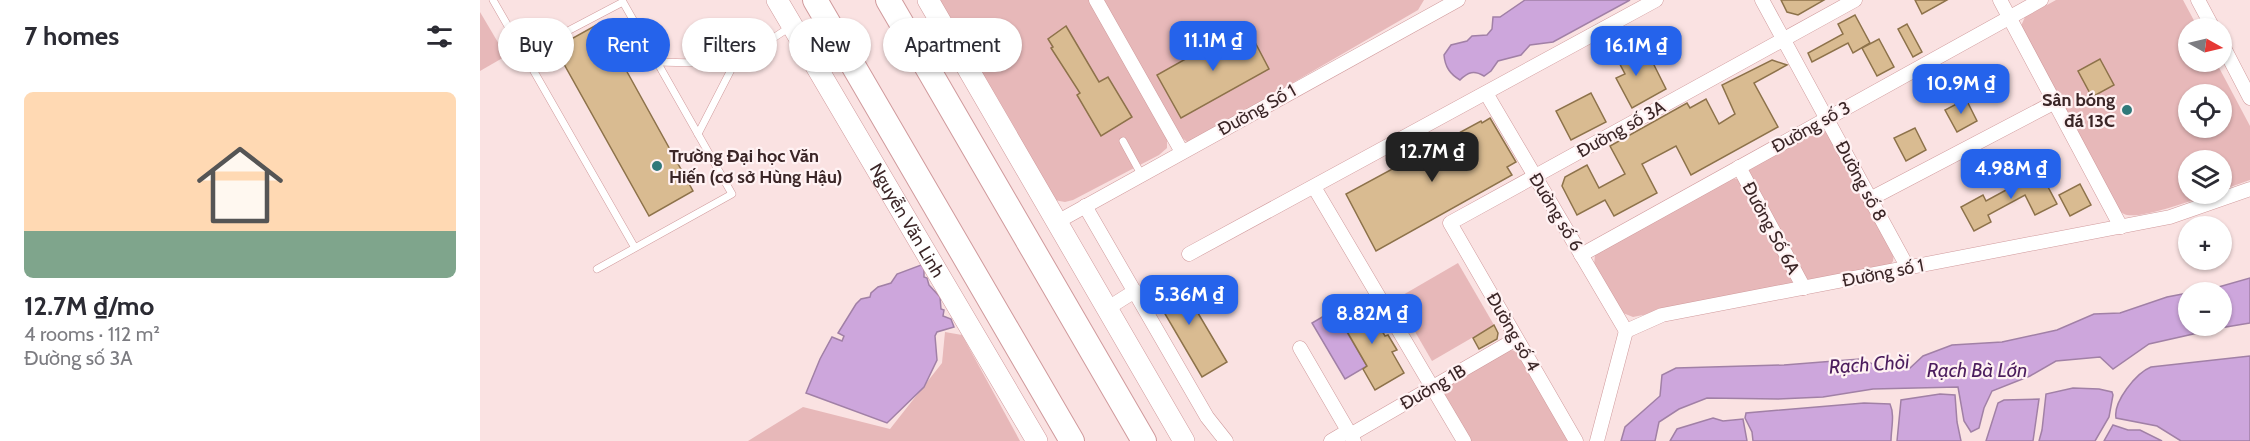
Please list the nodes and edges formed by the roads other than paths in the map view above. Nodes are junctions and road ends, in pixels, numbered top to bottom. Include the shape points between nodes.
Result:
1 (493, 0) edge
2 (777, 0) edge
3 (888, 0) edge
4 (928, 0) edge
5 (1096, 0) edge
6 (1458, 0) edge
7 (1656, 0) edge
8 (1762, 0) edge
9 (1855, 0) edge
10 (2000, 0) edge
11 (2041, 0) edge
12 (2198, 0) edge
13 (818, 5) edge
14 (1438, 5) edge
15 (2009, 17) junction
16 (503, 18) edge
17 (593, 18) edge
18 (632, 18) edge
19 (803, 18) edge
20 (2208, 18) edge
21 (789, 20) edge
22 (1784, 39) junction
23 (2232, 63) edge
24 (534, 72) edge
25 (663, 72) edge
26 (730, 72) edge
27 (820, 72) edge
28 (1486, 93) junction
29 (2250, 98) edge
30 (2055, 102) junction
31 (1827, 118) junction
32 (698, 134) junction
33 (1123, 141) dead end
34 (1182, 152) junction
35 (1739, 167) junction
36 (1141, 174) junction
37 (1535, 177) junction
38 (1314, 187) junction
39 (2250, 189) edge
40 (1870, 199) junction
41 (1085, 206) junction
42 (1057, 222) junction
43 (1450, 223) joint
44 (2121, 227) junction
45 (634, 248) junction
46 (1189, 254) dead end
47 (1581, 255) junction
48 (1908, 268) junction
49 (597, 269) dead end
50 (1804, 288) junction
51 (1135, 291) junction
52 (1108, 308) junction
53 (1626, 331) junction
54 (1516, 339) junction
55 (1300, 348) dead end
56 (1433, 387) junction
57 (1351, 436) edge
58 (1037, 441) edge
59 (1072, 441) edge
60 (1144, 441) edge
61 (1184, 441) edge
62 (1226, 441) edge
63 (1331, 441) edge
64 (1464, 441) edge
65 (1576, 441) edge
66 (1598, 441) edge

1 - 16 lane
2 - 21 main road, Nguyễn Văn Linh
3 - 60 highway
4 - 42 main road
5 - 34 street
6 - 14 street, Đường Số 1
7 - 28 street
8 - 22 street, Đường số 8
9 - 22 street, Đường số 3A
10 - 15 street
11 - 15 street, Đường số 3
12 - 20 street
13 - 19 main road
13 - 59 highway, Nguyễn Văn Linh
14 - 34 street, Đường Số 1
15 - 30 street
15 - 31 street, Đường số 3
17 - 18 lane via 623,2
22 - 31 street, Đường số 8
22 - 37 street, Đường số 3A
23 - 29 street
24 - 45 lane
25 - 32 lane
26 - 32 lane
27 - 58 main road, Nguyễn Văn Linh
28 - 37 street, Đường số 6
28 - 38 street
30 - 40 street
30 - 44 street
31 - 35 street, Đường số 3
31 - 40 street, Đường số 8
32 - 45 lane via 732,194
33 - 36 lane
34 - 36 street, Đường Số 1
35 - 47 street, Đường số 3
35 - 50 street, Đường Số 6A
36 - 41 street, Đường Số 1
37 - 43 street, Đường số 3A
37 - 47 street, Đường số 6
38 - 46 street
38 - 56 street
39 - 44 street, Đường số 1 via 2170,217
40 - 48 street, Đường số 8
41 - 42 street, Đường Số 1
41 - 51 street
42 - 52 main road
43 - 54 street, Đường số 4
44 - 48 street, Đường số 1
45 - 49 lane
47 - 53 street, Đường số 6
48 - 50 street, Đường số 1
50 - 53 street, Đường số 1 via 1662,315
51 - 52 street
51 - 62 street via 1207,417
52 - 61 main road
53 - 66 street
54 - 56 street, Đường 1B
54 - 65 street, Đường số 4
55 - 57 street
56 - 57 street, Đường 1B
56 - 64 street
57 - 63 street, Đường 1B

